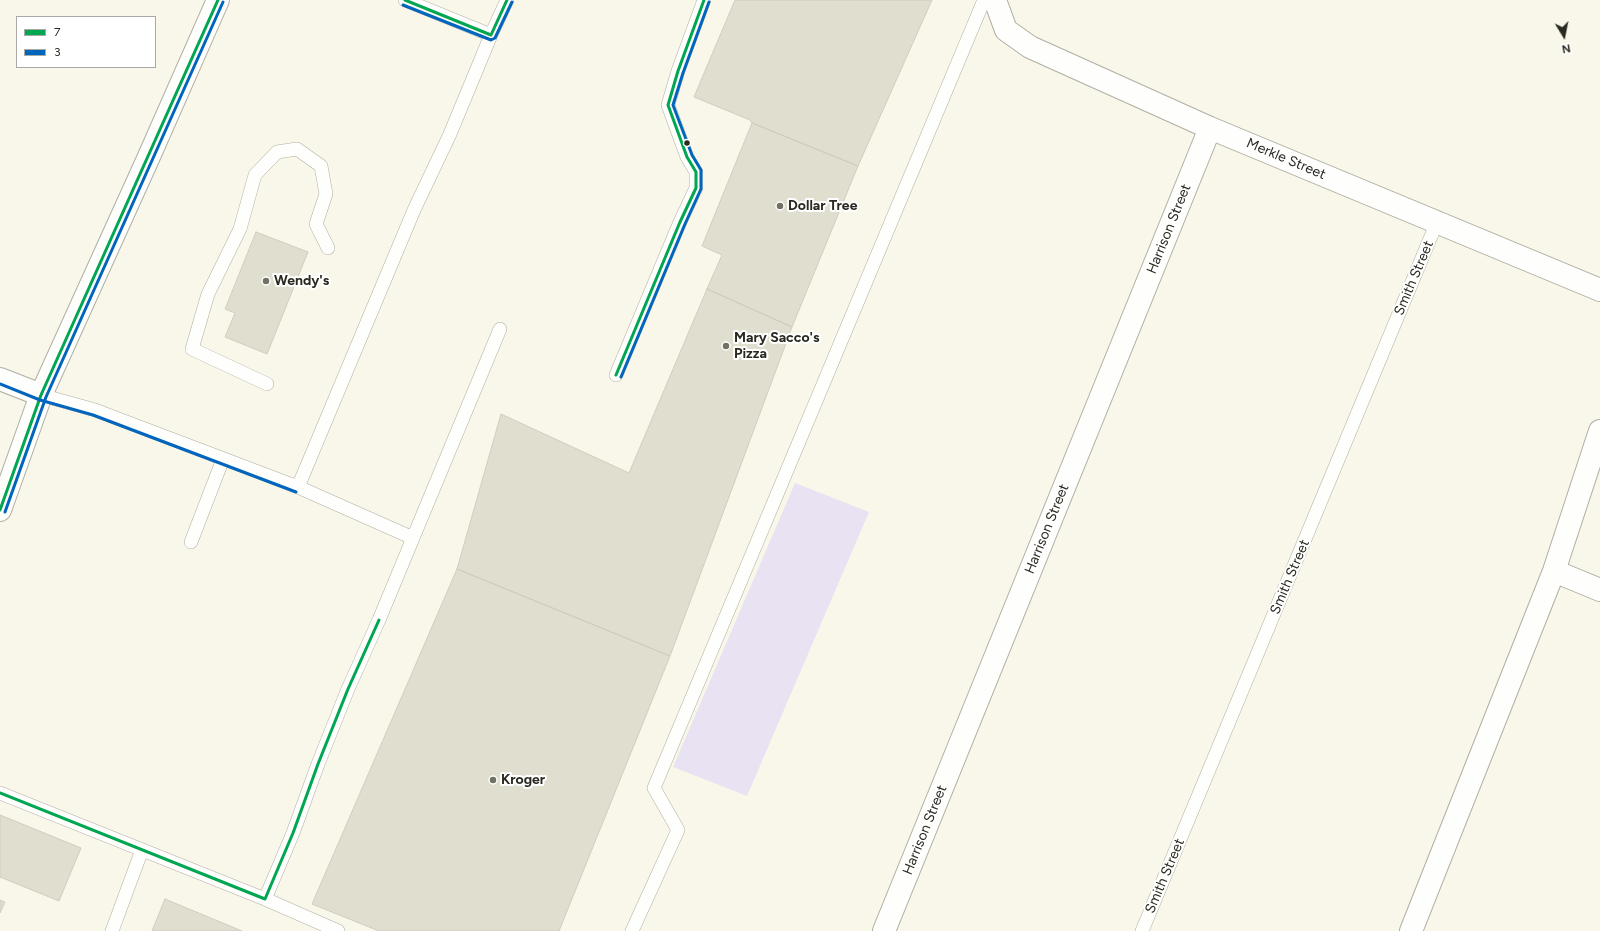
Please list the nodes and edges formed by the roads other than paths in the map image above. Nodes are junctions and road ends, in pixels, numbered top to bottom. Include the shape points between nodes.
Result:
1 (218, 0) edge
2 (405, 0) edge
3 (507, 0) edge
4 (704, 0) edge
5 (984, 0) edge
6 (995, 0) edge
7 (491, 36) junction
8 (1210, 128) junction
9 (1437, 222) junction
10 (328, 248) dead end
11 (1600, 290) edge
12 (500, 328) dead end
13 (616, 374) dead end
14 (0, 379) edge
15 (267, 384) dead end
16 (42, 395) junction
17 (1600, 431) edge
18 (223, 458) junction
19 (298, 487) junction
20 (0, 510) edge
21 (413, 538) junction
22 (192, 542) dead end
23 (1554, 571) junction
24 (1600, 590) edge
25 (0, 793) edge
26 (142, 850) junction
27 (265, 899) junction
28 (112, 931) edge
29 (338, 931) edge
30 (632, 931) edge
31 (884, 931) edge
32 (1142, 931) edge
33 (1411, 931) edge

1 - 16 street
2 - 7 lane
3 - 7 lane
4 - 13 lane via 668,106 687,157 696,172 696,188
5 - 30 lane via 654,788 678,830
6 - 8 street, Merkle Street via 1006,30 1030,47
7 - 19 lane via 450,134 414,210
8 - 9 street, Merkle Street
8 - 31 street, Harrison Street
9 - 11 street, Merkle Street
9 - 32 lane, Smith Street
10 - 15 lane via 316,224 326,194 321,166 297,149 277,152 255,175 240,229 208,294 192,349
12 - 21 lane
14 - 16 street
16 - 18 lane via 95,410
16 - 20 street
17 - 23 street
18 - 19 lane
18 - 22 lane
19 - 21 lane
21 - 27 lane via 318,764
23 - 24 street
23 - 33 street
25 - 26 lane
26 - 27 lane
26 - 28 lane
27 - 29 lane

